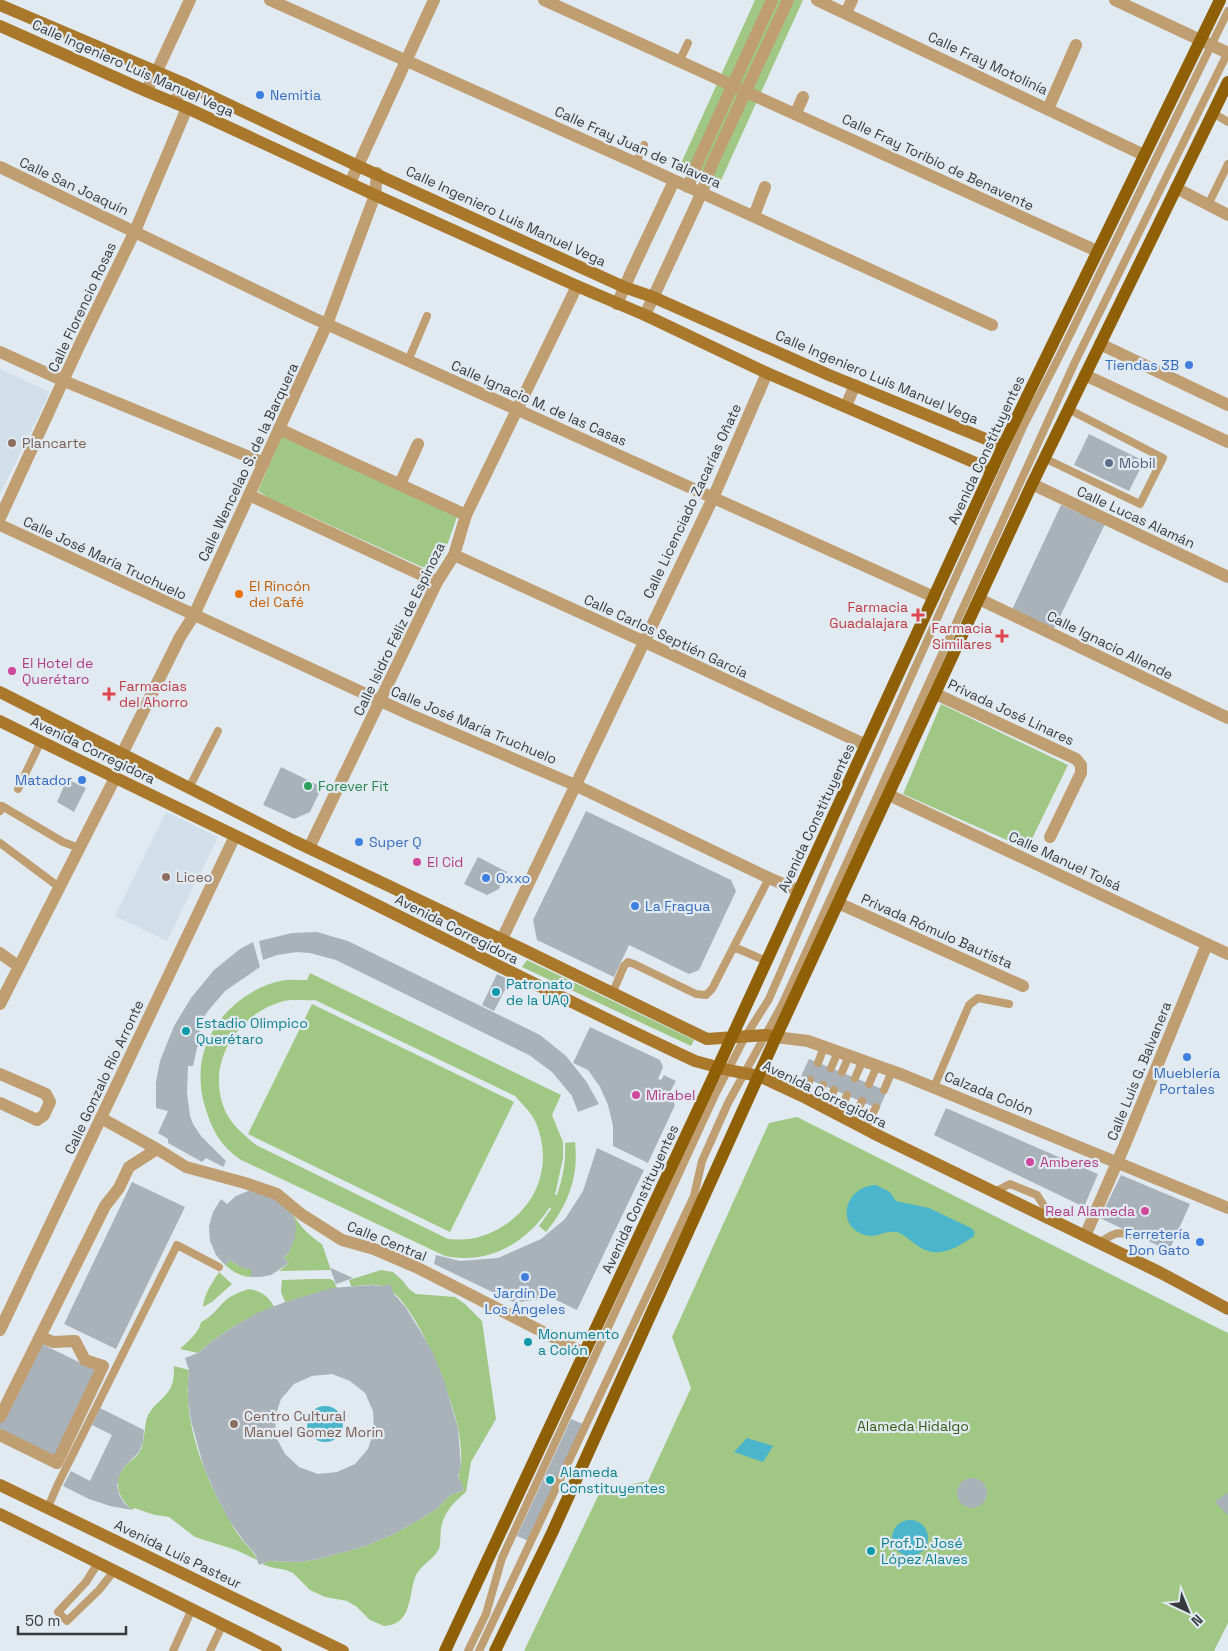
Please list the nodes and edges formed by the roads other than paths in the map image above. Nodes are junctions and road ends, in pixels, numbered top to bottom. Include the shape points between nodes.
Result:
1 (190, 0) edge
2 (270, 0) edge
3 (434, 0) edge
4 (544, 0) edge
5 (772, 0) edge
6 (788, 0) edge
7 (817, 0) edge
8 (852, 0) edge
9 (1115, 0) edge
10 (1220, 0) edge
11 (0, 5) edge
12 (1228, 12) edge
13 (846, 13) junction
14 (0, 26) edge
15 (1206, 42) junction
16 (688, 43) dead end
17 (1076, 45) dead end
18 (1228, 53) edge
19 (406, 60) junction
20 (679, 62) junction
21 (158, 71) junction
22 (1228, 82) edge
23 (183, 83) junction
24 (733, 86) junction
25 (146, 91) junction
26 (746, 92) junction
27 (803, 97) dead end
28 (181, 106) junction
29 (1048, 109) junction
30 (1213, 113) junction
31 (796, 114) junction
32 (1228, 122) edge
33 (644, 145) dead end
34 (1144, 155) junction
35 (636, 163) junction
36 (1228, 164) edge
37 (358, 166) junction
38 (0, 168) edge
39 (377, 174) junction
40 (674, 181) junction
41 (350, 183) junction
42 (765, 186) dead end
43 (688, 187) junction
44 (1176, 188) junction
45 (702, 192) junction
46 (374, 195) junction
47 (1208, 205) junction
48 (1228, 215) edge
49 (754, 216) junction
50 (134, 231) junction
51 (1098, 251) junction
52 (577, 286) junction
53 (624, 287) junction
54 (653, 297) junction
55 (617, 304) junction
56 (644, 314) junction
57 (427, 316) dead end
58 (327, 324) junction
59 (992, 325) dead end
60 (1100, 344) junction
61 (0, 352) edge
62 (408, 361) junction
63 (767, 372) junction
64 (1085, 375) junction
65 (64, 380) junction
66 (855, 385) junction
67 (1228, 405) edge
68 (846, 406) junction
69 (1068, 409) junction
70 (516, 410) junction
71 (279, 429) junction
72 (1228, 442) edge
73 (418, 444) dead end
74 (1003, 446) junction
75 (1044, 458) junction
76 (264, 464) junction
77 (992, 470) junction
78 (400, 484) junction
79 (1032, 484) junction
80 (249, 495) junction
81 (713, 498) junction
82 (466, 515) junction
83 (0, 518) edge
84 (0, 525) edge
85 (454, 555) junction
86 (1228, 577) edge
87 (437, 582) junction
88 (934, 597) junction
89 (979, 598) junction
90 (194, 615) junction
91 (645, 642) junction
92 (0, 692) edge
93 (936, 694) junction
94 (380, 701) junction
95 (1228, 718) edge
96 (0, 721) edge
97 (218, 731) dead end
98 (41, 741) junction
99 (866, 745) junction
100 (122, 754) junction
101 (115, 778) junction
102 (574, 786) junction
103 (189, 788) junction
104 (18, 789) dead end
105 (889, 795) junction
106 (0, 812) edge
107 (235, 836) junction
108 (1050, 837) dead end
109 (0, 843) edge
110 (79, 848) junction
111 (309, 848) junction
112 (769, 878) junction
113 (59, 887) junction
114 (799, 891) junction
115 (838, 902) junction
116 (502, 939) junction
117 (1207, 944) junction
118 (734, 946) junction
119 (0, 953) edge
120 (1228, 954) edge
121 (766, 961) junction
122 (18, 966) junction
123 (1023, 986) dead end
124 (612, 994) junction
125 (0, 1004) edge
126 (1009, 1004) dead end
127 (744, 1036) junction
128 (771, 1036) junction
129 (731, 1037) junction
130 (824, 1046) junction
131 (844, 1054) junction
132 (863, 1060) junction
133 (818, 1062) dead end
134 (877, 1066) junction
135 (831, 1068) dead end
136 (722, 1069) junction
137 (892, 1071) junction
138 (842, 1072) dead end
139 (745, 1073) junction
140 (0, 1074) edge
141 (759, 1076) junction
142 (855, 1078) dead end
143 (810, 1080) dead end
144 (869, 1084) dead end
145 (823, 1085) dead end
146 (934, 1087) junction
147 (834, 1090) dead end
148 (884, 1090) dead end
149 (847, 1095) dead end
150 (802, 1096) junction
151 (862, 1101) dead end
152 (0, 1103) edge
153 (820, 1106) junction
154 (876, 1107) dead end
155 (838, 1115) junction
156 (101, 1118) junction
157 (852, 1122) junction
158 (865, 1129) junction
159 (157, 1149) junction
160 (1117, 1162) junction
161 (1228, 1208) edge
162 (1085, 1236) junction
163 (1136, 1236) dead end
164 (1100, 1243) junction
165 (219, 1267) dead end
166 (1228, 1309) edge
167 (0, 1330) edge
168 (41, 1337) junction
169 (584, 1353) junction
170 (0, 1418) edge
171 (0, 1435) edge
172 (0, 1485) edge
173 (48, 1507) junction
174 (0, 1514) edge
175 (98, 1563) junction
176 (114, 1570) junction
177 (192, 1609) junction
178 (223, 1624) junction
179 (173, 1651) edge
180 (210, 1651) edge
181 (276, 1651) edge
182 (343, 1651) edge
183 (445, 1651) edge
184 (468, 1651) edge
185 (479, 1651) edge
186 (495, 1651) edge

1 - 21 street
2 - 19 street, Calle Fray Juan de Talavera
3 - 19 street
4 - 20 street
5 - 24 street
6 - 26 street
7 - 13 street, Calle Fray Motolinía
8 - 13 street
9 - 15 street
10 - 15 main road, Avenida Constituyentes
11 - 21 main road, Calle Ingeniero Luis Manuel Vega
12 - 15 lane
13 - 29 street, Calle Fray Motolinía
14 - 25 main road, Calle Ingeniero Luis Manuel Vega
15 - 18 street
15 - 34 main road, Avenida Constituyentes
15 - 127 lane via 1060,355 1023,427 769,999
16 - 20 lane
17 - 29 street
18 - 128 lane via 1075,362 782,1005
19 - 35 street, Calle Fray Juan de Talavera
19 - 37 street
20 - 24 street, Calle Fray Toribio de Benavente
21 - 23 main road, Calle Ingeniero Luis Manuel Vega
21 - 25 street
22 - 30 main road
23 - 28 street, Calle Florencio Rosas
23 - 37 main road, Calle Ingeniero Luis Manuel Vega
24 - 26 street, Calle Fray Toribio de Benavente
24 - 43 street
25 - 28 main road, Calle Ingeniero Luis Manuel Vega
26 - 31 street, Calle Fray Toribio de Benavente
26 - 45 street
27 - 31 street
28 - 41 main road, Calle Ingeniero Luis Manuel Vega
28 - 50 street, Calle Florencio Rosas
29 - 34 street, Calle Fray Motolinía
30 - 32 lane
30 - 44 main road
31 - 51 street, Calle Fray Toribio de Benavente
33 - 35 lane
34 - 51 main road, Avenida Constituyentes
35 - 40 street, Calle Fray Juan de Talavera
36 - 47 lane
37 - 39 main road, Calle Ingeniero Luis Manuel Vega
37 - 41 street
38 - 50 street, Calle San Joaquín
39 - 46 street, Calle Wencelao S. de la Barquera
39 - 53 main road, Calle Ingeniero Luis Manuel Vega
40 - 43 street, Calle Fray Juan de Talavera
40 - 53 street
41 - 46 main road, Calle Ingeniero Luis Manuel Vega
42 - 49 street
43 - 45 street, Calle Fray Juan de Talavera
44 - 47 street
44 - 60 main road
45 - 49 street, Calle Fray Juan de Talavera
45 - 54 street
46 - 52 main road, Calle Ingeniero Luis Manuel Vega
46 - 58 street, Calle Wencelao S. de la Barquera
47 - 48 street
49 - 59 street, Calle Fray Juan de Talavera
50 - 58 street, Calle Ignacio M. de las Casas
50 - 65 street, Calle Florencio Rosas
51 - 74 main road, Avenida Constituyentes
52 - 55 main road, Calle Ingeniero Luis Manuel Vega
52 - 70 street, Calle Isidro Féliz de Espinoza
53 - 54 main road, Calle Ingeniero Luis Manuel Vega
53 - 55 street
54 - 56 street
54 - 66 main road, Calle Ingeniero Luis Manuel Vega
55 - 56 main road, Calle Ingeniero Luis Manuel Vega
56 - 63 main road, Calle Ingeniero Luis Manuel Vega
57 - 62 lane
58 - 62 street, Calle Ignacio M. de las Casas
58 - 71 street, Calle Wencelao S. de la Barquera
60 - 64 main road
60 - 67 street
61 - 65 street
62 - 70 street, Calle Ignacio M. de las Casas
63 - 68 main road, Calle Ingeniero Luis Manuel Vega
63 - 81 street, Calle Licenciado Zacarías Oñate
64 - 69 main road
64 - 72 street
65 - 76 street
65 - 83 street, Calle Florencio Rosas
66 - 68 street
66 - 74 main road, Calle Ingeniero Luis Manuel Vega
68 - 77 main road, Calle Ingeniero Luis Manuel Vega
69 - 75 main road
69 - 75 lane via 1163,458 1140,504
70 - 81 street, Calle Ignacio M. de las Casas
70 - 82 street, Calle Isidro Féliz de Espinoza
71 - 76 street, Calle Wencelao S. de la Barquera
71 - 78 street
73 - 78 street
74 - 77 main road, Avenida Constituyentes
75 - 79 main road
76 - 80 street, Calle Wencelao S. de la Barquera
77 - 88 main road, Avenida Constituyentes
78 - 82 street
79 - 86 street, Calle Lucas Alamán
79 - 89 main road
80 - 87 street
80 - 90 street, Calle Wencelao S. de la Barquera
81 - 88 street, Calle Ignacio M. de las Casas
81 - 91 street, Calle Licenciado Zacarías Oñate
82 - 85 street, Calle Isidro Féliz de Espinoza
84 - 90 street, Calle José María Truchuelo
85 - 87 street, Calle Isidro Féliz de Espinoza
85 - 91 street, Calle Carlos Septién García
87 - 94 street, Calle Isidro Féliz de Espinoza
88 - 99 main road, Avenida Constituyentes
89 - 93 main road
89 - 95 street, Calle Ignacio Allende
90 - 94 street, Calle José María Truchuelo
90 - 100 street, Calle Wencelao S. de la Barquera
91 - 99 street, Calle Carlos Septién García
91 - 102 street, Calle Licenciado Zacarías Oñate
92 - 100 main road, Avenida Corregidora
93 - 105 main road
93 - 108 street, Privada José Linares via 1081,764 1081,773
94 - 102 street, Calle José María Truchuelo
94 - 111 street, Calle Isidro Féliz de Espinoza
96 - 98 main road, Avenida Corregidora
97 - 103 lane
98 - 101 main road, Avenida Corregidora
98 - 104 lane
99 - 114 main road, Avenida Constituyentes
100 - 103 main road, Avenida Corregidora
101 - 107 main road, Avenida Corregidora
101 - 110 street
102 - 112 street, Calle José María Truchuelo
102 - 116 street, Calle Licenciado Zacarías Oñate
103 - 111 main road, Avenida Corregidora
105 - 115 main road
105 - 117 street, Calle Manuel Tolsá
106 - 110 lane via 2,806
107 - 136 main road, Avenida Corregidora via 616,1024 695,1061
107 - 156 street, Calle Gonzalo Río Arronte
109 - 113 lane
110 - 113 street
111 - 116 main road, Avenida Corregidora
112 - 114 street, Calle José María Truchuelo
112 - 118 lane
113 - 122 street
114 - 121 main road, Avenida Constituyentes
115 - 123 street, Privada Rómulo Bautista
115 - 128 main road
116 - 124 main road, Avenida Corregidora
117 - 120 street, Calle Manuel Tolsá
117 - 160 street, Calle Luis G. Balvanera
118 - 121 lane
118 - 124 lane via 706,995 696,994 628,962
119 - 122 street
121 - 129 main road, Avenida Constituyentes
122 - 125 street
124 - 129 main road, Avenida Corregidora via 707,1040
126 - 146 lane via 978,998 969,1005
127 - 128 main road, Calzada Colón
127 - 129 main road, Calzada Colón
127 - 136 lane
128 - 130 street, Calzada Colón
128 - 139 lane
128 - 141 main road
129 - 136 main road, Avenida Constituyentes
130 - 131 street, Calzada Colón
130 - 133 lane
131 - 132 street, Calzada Colón
131 - 135 lane
131 - 138 lane
132 - 134 street, Calzada Colón
132 - 142 lane
134 - 137 street, Calzada Colón
134 - 144 lane
136 - 139 main road, Avenida Corregidora
136 - 169 main road, Avenida Constituyentes
136 - 184 lane via 502,1558 486,1614
137 - 146 street, Calzada Colón
137 - 148 lane
139 - 141 main road, Avenida Corregidora
139 - 185 lane via 702,1161 694,1196
140 - 152 street via 46,1094 50,1102 44,1115 37,1120
141 - 150 main road, Avenida Corregidora
141 - 186 main road via 552,1533
143 - 150 lane
145 - 153 lane
146 - 160 street, Calzada Colón
147 - 153 lane
149 - 155 lane
150 - 153 main road, Avenida Corregidora
151 - 157 lane
153 - 155 main road, Avenida Corregidora
154 - 158 lane
155 - 157 main road, Avenida Corregidora
156 - 159 street, Calle Central
156 - 167 street, Calle Gonzalo Río Arronte
157 - 158 main road, Avenida Corregidora
158 - 162 main road, Avenida Corregidora
159 - 168 street via 129,1167 105,1206
159 - 169 street, Calle Central via 186,1167 277,1194 342,1240 374,1249 418,1268
160 - 161 street, Calzada Colón
160 - 162 street, Calle Luis G. Balvanera
162 - 164 main road, Avenida Corregidora
163 - 164 lane via 1122,1232
164 - 166 main road, Avenida Corregidora
165 - 173 lane via 177,1245
168 - 170 street
168 - 171 street via 102,1366 57,1463
169 - 183 main road, Avenida Constituyentes
172 - 173 main road, Avenida Luis Pasteur
173 - 182 main road, Avenida Luis Pasteur
174 - 175 main road
175 - 176 main road
175 - 176 lane via 86,1582 58,1612 67,1621 100,1590
176 - 177 main road
177 - 178 main road
177 - 179 lane
178 - 180 lane
178 - 181 main road

